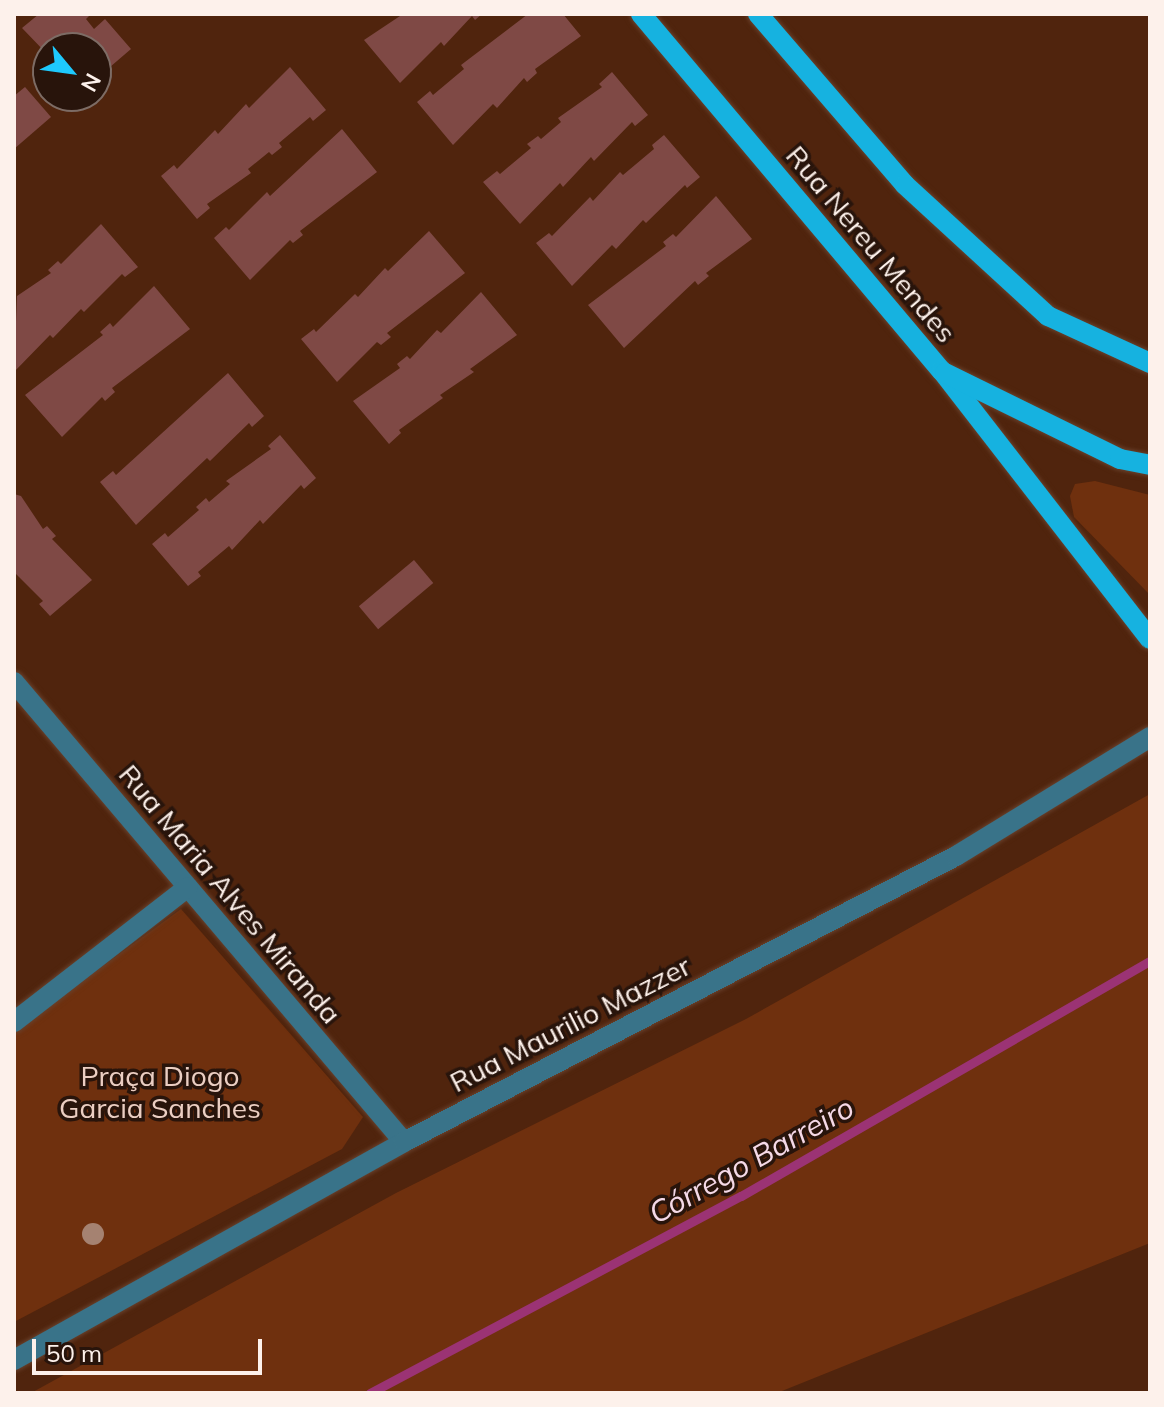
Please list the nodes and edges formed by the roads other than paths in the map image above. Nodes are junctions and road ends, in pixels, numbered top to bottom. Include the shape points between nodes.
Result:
1 (641, 14) edge
2 (758, 14) edge
3 (1150, 363) edge
4 (942, 371) junction
5 (1150, 465) edge
6 (1150, 639) edge
7 (14, 682) edge
8 (1150, 737) edge
9 (188, 887) junction
10 (14, 1022) edge
11 (404, 1142) junction
12 (14, 1360) edge

1 - 4 main road, Rua Nereu Mendes
2 - 3 main road via 905,185 1048,316
4 - 5 main road, Rua Nereu Mendes via 1120,459
4 - 6 main road
7 - 9 street, Rua Maria Alves Miranda
8 - 11 street, Rua Maurilio Mazzer via 956,856
9 - 10 street
9 - 11 street, Rua Maria Alves Miranda
11 - 12 street, Rua Maurilio Mazzer

